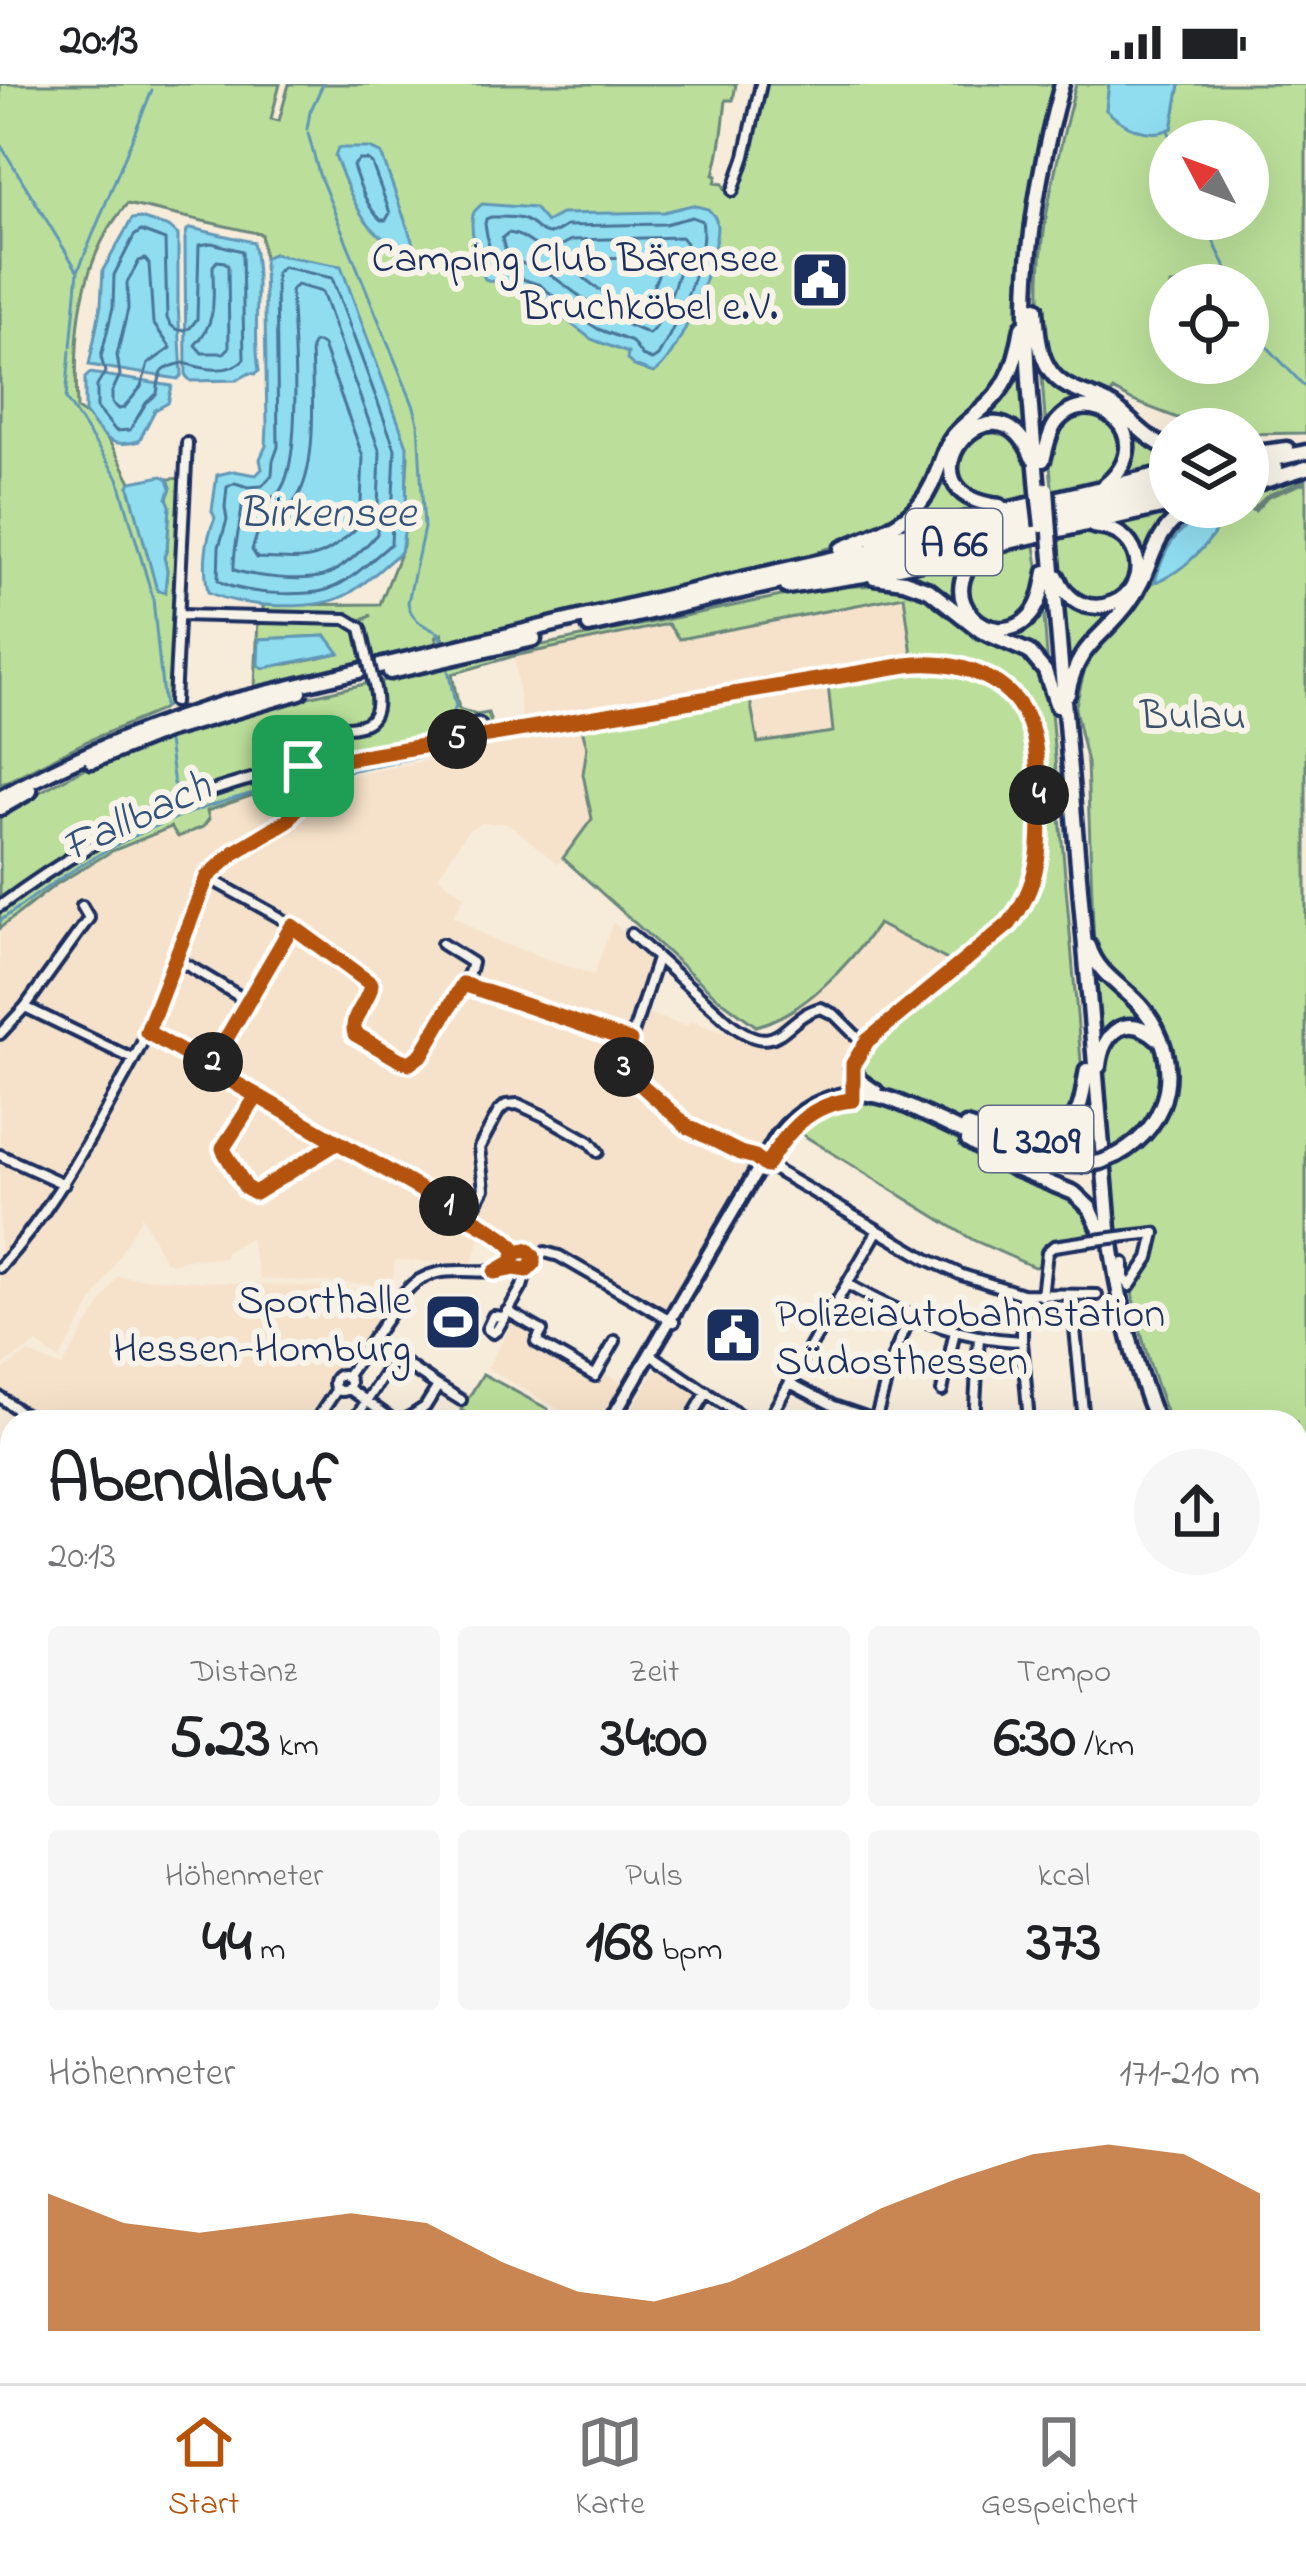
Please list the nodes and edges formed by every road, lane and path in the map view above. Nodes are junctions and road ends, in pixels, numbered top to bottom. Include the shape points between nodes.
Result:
1 (760, 84) edge
2 (1066, 84) edge
3 (734, 191) dead end
4 (1031, 305) junction
5 (1149, 438) edge
6 (187, 443) dead end
7 (1306, 449) edge
8 (1269, 452) edge
9 (1269, 459) edge
10 (1040, 465) junction
11 (1306, 465) edge
12 (1269, 472) edge
13 (1149, 477) edge
14 (1269, 478) edge
15 (1149, 487) edge
16 (1102, 488) junction
17 (1149, 498) edge
18 (1011, 508) junction
19 (1149, 510) edge
20 (1086, 526) junction
21 (1168, 528) edge
22 (986, 548) junction
23 (841, 549) junction
24 (1049, 549) junction
25 (1046, 572) junction
26 (864, 575) junction
27 (736, 586) junction
28 (179, 615) junction
29 (444, 655) junction
30 (174, 702) dead end
31 (1057, 706) junction
32 (1065, 725) junction
33 (303, 776) junction
34 (0, 798) edge
35 (0, 808) edge
36 (207, 877) junction
37 (0, 906) edge
38 (82, 907) dead end
39 (292, 926) junction
40 (631, 934) dead end
41 (1083, 935) junction
42 (442, 944) dead end
43 (175, 958) junction
44 (657, 959) junction
45 (463, 984) junction
46 (250, 1002) junction
47 (25, 1007) junction
48 (147, 1032) junction
49 (0, 1034) edge
50 (630, 1041) junction
51 (863, 1045) junction
52 (1165, 1049) junction
53 (133, 1059) junction
54 (209, 1068) junction
55 (852, 1069) junction
56 (1087, 1070) junction
57 (1096, 1084) junction
58 (257, 1096) junction
59 (852, 1096) junction
60 (882, 1096) junction
61 (917, 1111) junction
62 (943, 1123) junction
63 (338, 1142) junction
64 (598, 1152) dead end
65 (0, 1155) edge
66 (764, 1164) junction
67 (64, 1184) junction
68 (468, 1217) junction
69 (878, 1230) junction
70 (1095, 1237) junction
71 (533, 1256) junction
72 (514, 1261) junction
73 (1124, 1263) dead end
74 (0, 1268) edge
75 (527, 1270) junction
76 (848, 1284) junction
77 (1022, 1294) junction
78 (1097, 1295) dead end
79 (1042, 1296) junction
80 (1072, 1297) junction
81 (910, 1317) junction
82 (672, 1321) junction
83 (956, 1330) junction
84 (979, 1336) junction
85 (615, 1341) dead end
86 (1022, 1341) junction
87 (652, 1355) junction
88 (790, 1383) junction
89 (344, 1384) junction
90 (438, 1386) junction
91 (942, 1391) dead end
92 (707, 1392) junction
93 (366, 1400) junction
94 (460, 1400) dead end
95 (324, 1410) edge
96 (360, 1410) edge
97 (381, 1410) edge
98 (420, 1410) edge
99 (620, 1410) edge
100 (696, 1410) edge
101 (733, 1410) edge
102 (774, 1410) edge
103 (846, 1410) edge
104 (881, 1410) edge
105 (975, 1410) edge
106 (1028, 1410) edge
107 (1082, 1410) edge
108 (1147, 1410) edge
109 (1149, 1410) edge

1 - 3 street
2 - 4 highway
4 - 5 highway via 1041,354 1055,377 1112,405
4 - 10 highway
4 - 23 highway via 1007,381 951,439 920,505
6 - 28 street
7 - 8 highway
7 - 9 highway
10 - 16 highway via 1065,414 1107,412 1128,448 1122,469
10 - 18 highway via 1004,427 980,427 960,440 952,464 960,489 979,503
10 - 24 highway, bridge
11 - 12 highway
11 - 14 highway
13 - 16 highway
15 - 27 highway, A 66
16 - 18 highway
17 - 27 highway, A 66
18 - 23 highway
19 - 20 highway
20 - 22 highway
20 - 24 highway via 1113,530 1131,546 1136,576 1123,597 1098,607 1074,601
21 - 32 highway via 1134,596 1084,650
22 - 25 highway via 966,568 961,592 969,613 988,627 1028,619
22 - 26 highway
23 - 27 highway
24 - 25 highway
24 - 32 highway
25 - 31 highway
26 - 27 highway
26 - 31 highway via 929,590 981,631 1025,650 1046,671
27 - 29 highway, A 66
28 - 30 street
28 - 33 street, bridge via 346,619 361,628 374,716 304,733
29 - 34 highway, A 66 via 179,717
29 - 35 highway, A 66 via 166,730
31 - 56 highway
32 - 41 highway
33 - 36 street via 298,810
33 - 37 street via 282,771 181,802 66,860
33 - 51 street via 468,738 476,723 484,735 927,663 968,668 1004,688 1035,746 1041,842 1033,883 1002,932
36 - 39 street
36 - 43 street
38 - 47 street via 89,918
39 - 45 street via 371,984 353,1030 400,1060 422,1054
39 - 46 street
40 - 44 street
41 - 52 highway
41 - 57 highway
42 - 45 street via 472,963
43 - 46 street
43 - 48 street
44 - 50 street
44 - 51 street via 748,1035 780,1035 821,1008
45 - 50 street
46 - 54 street
47 - 49 street
47 - 53 street
48 - 53 street
48 - 54 street
50 - 66 street via 624,1067 688,1127
51 - 55 street
52 - 57 highway via 1142,1027 1117,1030 1102,1048
52 - 62 highway, L 3209, bridge via 1169,1075 1147,1132 1095,1163 1031,1160
53 - 67 street
54 - 58 street
55 - 59 street
55 - 60 highway
56 - 62 highway, L 3209 via 1077,1113 1049,1137
56 - 70 highway
57 - 109 highway via 1118,1292
58 - 63 street
58 - 63 street via 223,1148 248,1191
59 - 60 highway, L 3209
59 - 61 highway, L 3209
59 - 66 main road, L 3209 via 801,1119
60 - 61 highway, L 3209
61 - 62 highway, L 3209
62 - 70 highway via 1001,1162 1074,1192 1090,1208
63 - 68 street
64 - 68 street via 544,1116 504,1106 479,1148 484,1189
65 - 67 street
66 - 69 street
66 - 82 main road, L 3209
67 - 74 street
68 - 72 street via 510,1243
69 - 76 street
69 - 77 street via 944,1268
70 - 73 street, bridge via 1154,1233 1130,1286
70 - 79 street via 1047,1252
70 - 108 highway
71 - 72 street via 527,1250
71 - 75 street
71 - 82 street via 560,1256
72 - 75 street
72 - 89 street via 495,1272 440,1271 416,1280
75 - 85 street via 506,1314 542,1331 536,1342 595,1376
76 - 81 street
76 - 88 street
77 - 79 street
77 - 86 street
78 - 80 street
79 - 80 street
80 - 107 street
81 - 83 street
81 - 104 street
82 - 87 main road, L 3209
83 - 84 street
83 - 91 street
84 - 86 street
84 - 105 street
86 - 106 street
87 - 92 street
87 - 99 main road, L 3209
88 - 102 street
88 - 103 street
89 - 93 street
89 - 95 street
90 - 93 street via 398,1359
90 - 94 street
90 - 98 street
92 - 100 street
92 - 101 street
93 - 96 street
93 - 97 street

